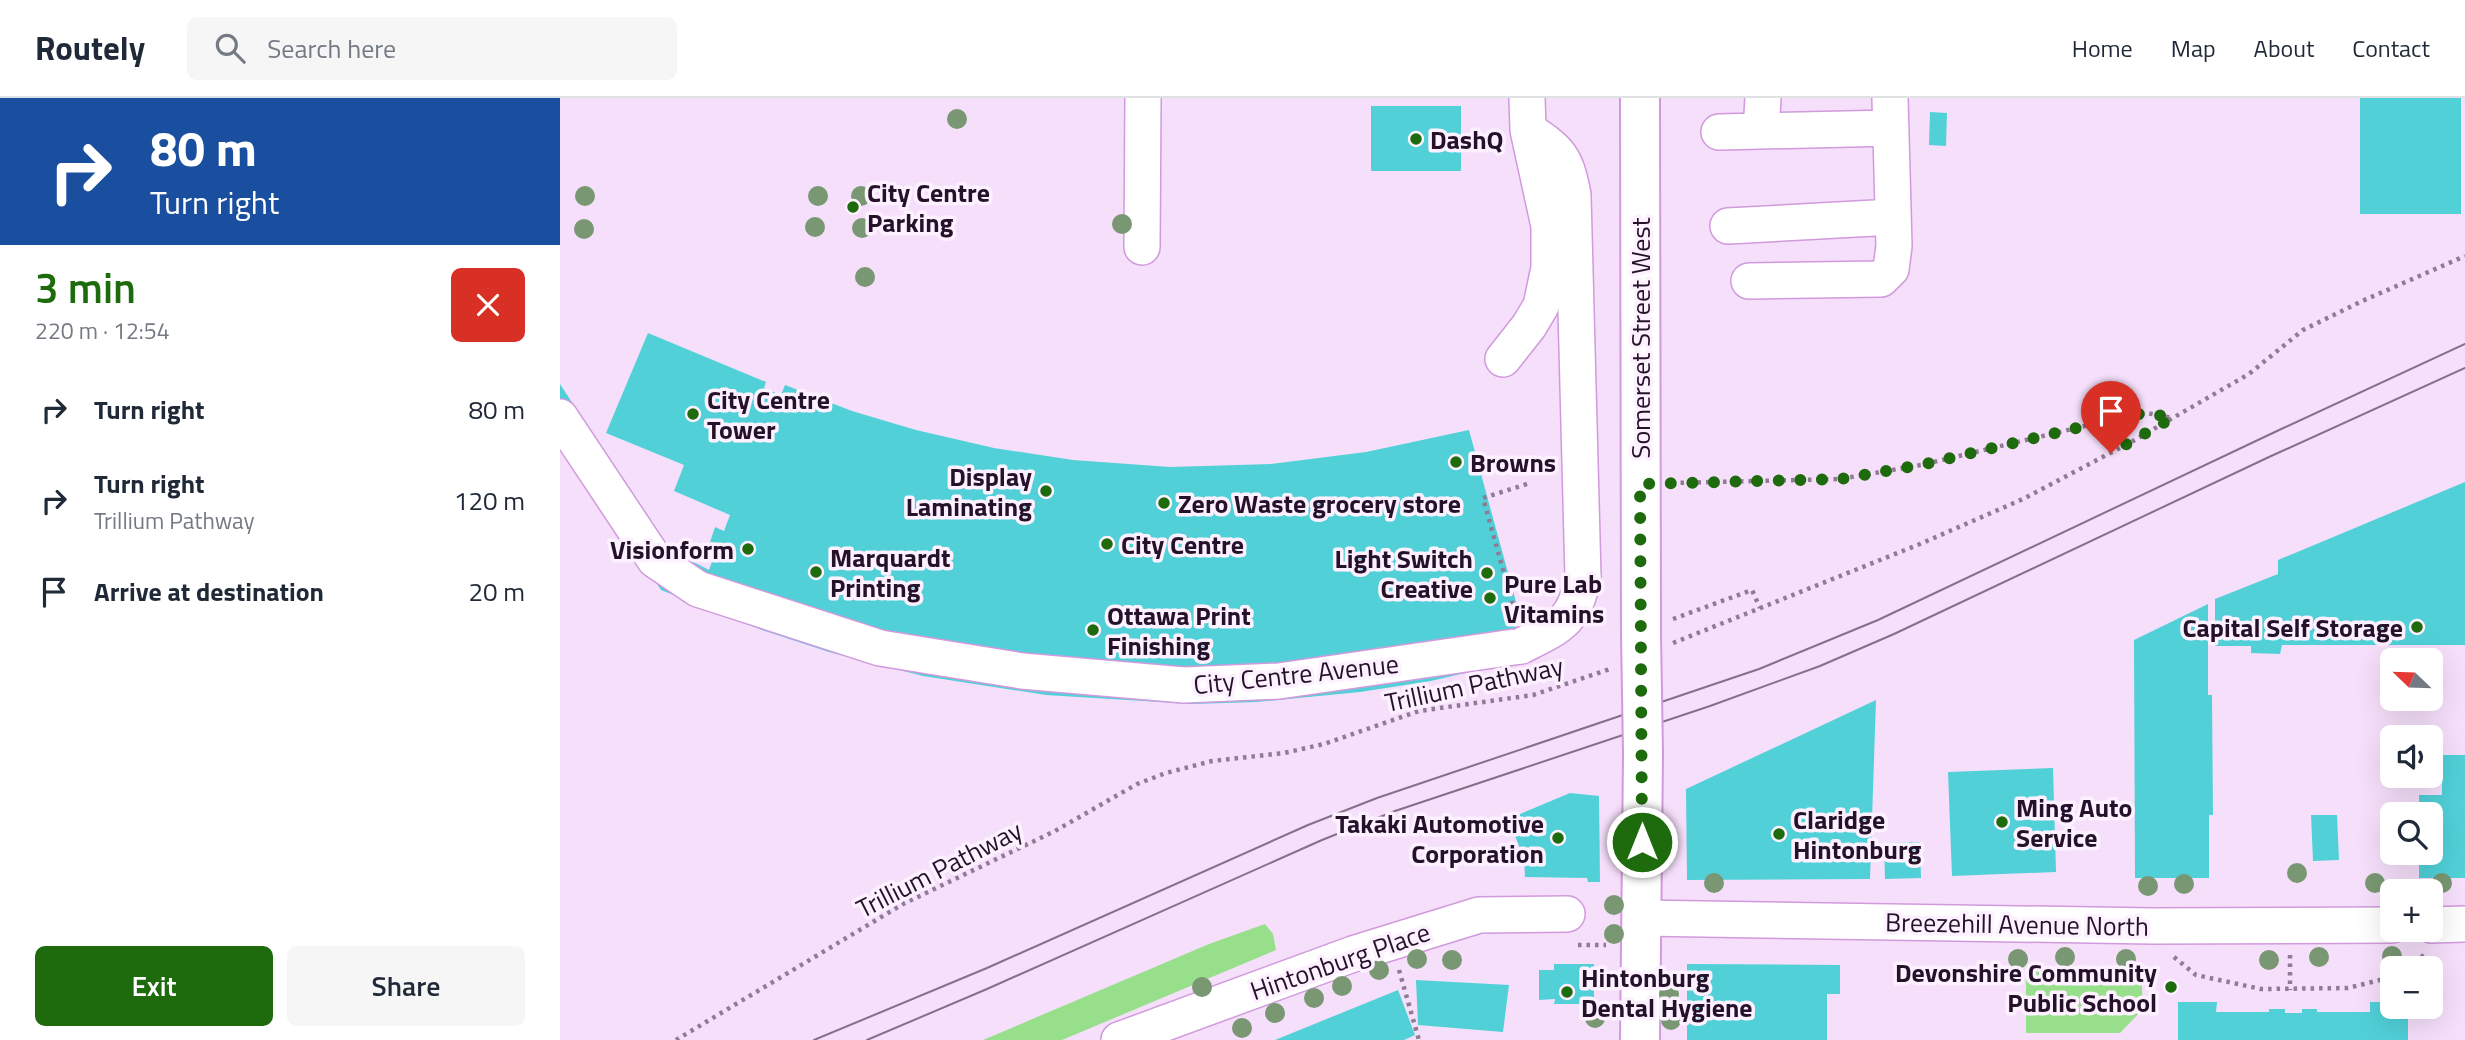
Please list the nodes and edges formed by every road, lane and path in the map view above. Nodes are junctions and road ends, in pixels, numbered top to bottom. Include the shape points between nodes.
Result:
1 (1143, 98) edge
2 (1640, 98) edge
3 (1891, 113) edge
4 (1528, 114) edge
5 (1762, 115) edge
6 (1719, 132) dead end
7 (1893, 217) junction
8 (1728, 226) dead end
9 (1142, 247) dead end
10 (2465, 256) edge
11 (1749, 281) dead end
12 (1503, 359) dead end
13 (560, 417) edge
14 (2172, 418) junction
15 (1530, 483) dead end
16 (1640, 484) junction
17 (1760, 608) junction
18 (1514, 609) dead end
19 (1661, 633) junction
20 (1619, 665) dead end
21 (1642, 918) junction
22 (2465, 924) edge
23 (2380, 925) edge
24 (2443, 925) edge
25 (1574, 930) joint
26 (1391, 943) junction
27 (1606, 945) dead end
28 (2290, 947) dead end
29 (2170, 954) dead end
30 (2380, 980) edge
31 (2290, 990) junction
32 (676, 1040) edge
33 (1119, 1040) edge
34 (1419, 1040) edge
35 (1640, 1040) edge

1 - 9 street
2 - 16 main road, Somerset Street West
3 - 5 street
3 - 7 street
4 - 12 street via 1549,226 1549,268 1541,306
4 - 13 street, City Centre Avenue, bridge via 1569,170 1573,195 1583,577 1580,597 1564,623 1521,646 1279,681 1184,685 1022,671 880,648 698,589 654,560
5 - 6 street
7 - 8 street
7 - 11 street via 1891,269 1881,279
10 - 14 path via 2302,330 2249,374
14 - 16 path via 2131,415 1921,465 1840,479
14 - 17 path via 2023,499
15 - 18 path via 1483,498
16 - 19 main road, Somerset Street West
17 - 19 path
17 - 19 path via 1752,590
19 - 21 main road, Somerset Street West, bridge via 1643,754
20 - 32 path, Trillium Pathway via 1533,695 1419,711 1324,744 1166,772 903,904
21 - 23 street, Breezehill Avenue North
21 - 35 main road, Somerset Street West
22 - 24 street
25 - 26 street, Hintonburg Place via 1479,915
25 - 27 path
26 - 33 street, Hintonburg Place
26 - 34 path
28 - 31 path
29 - 31 path via 2196,975 2261,989
30 - 31 path via 2348,988

